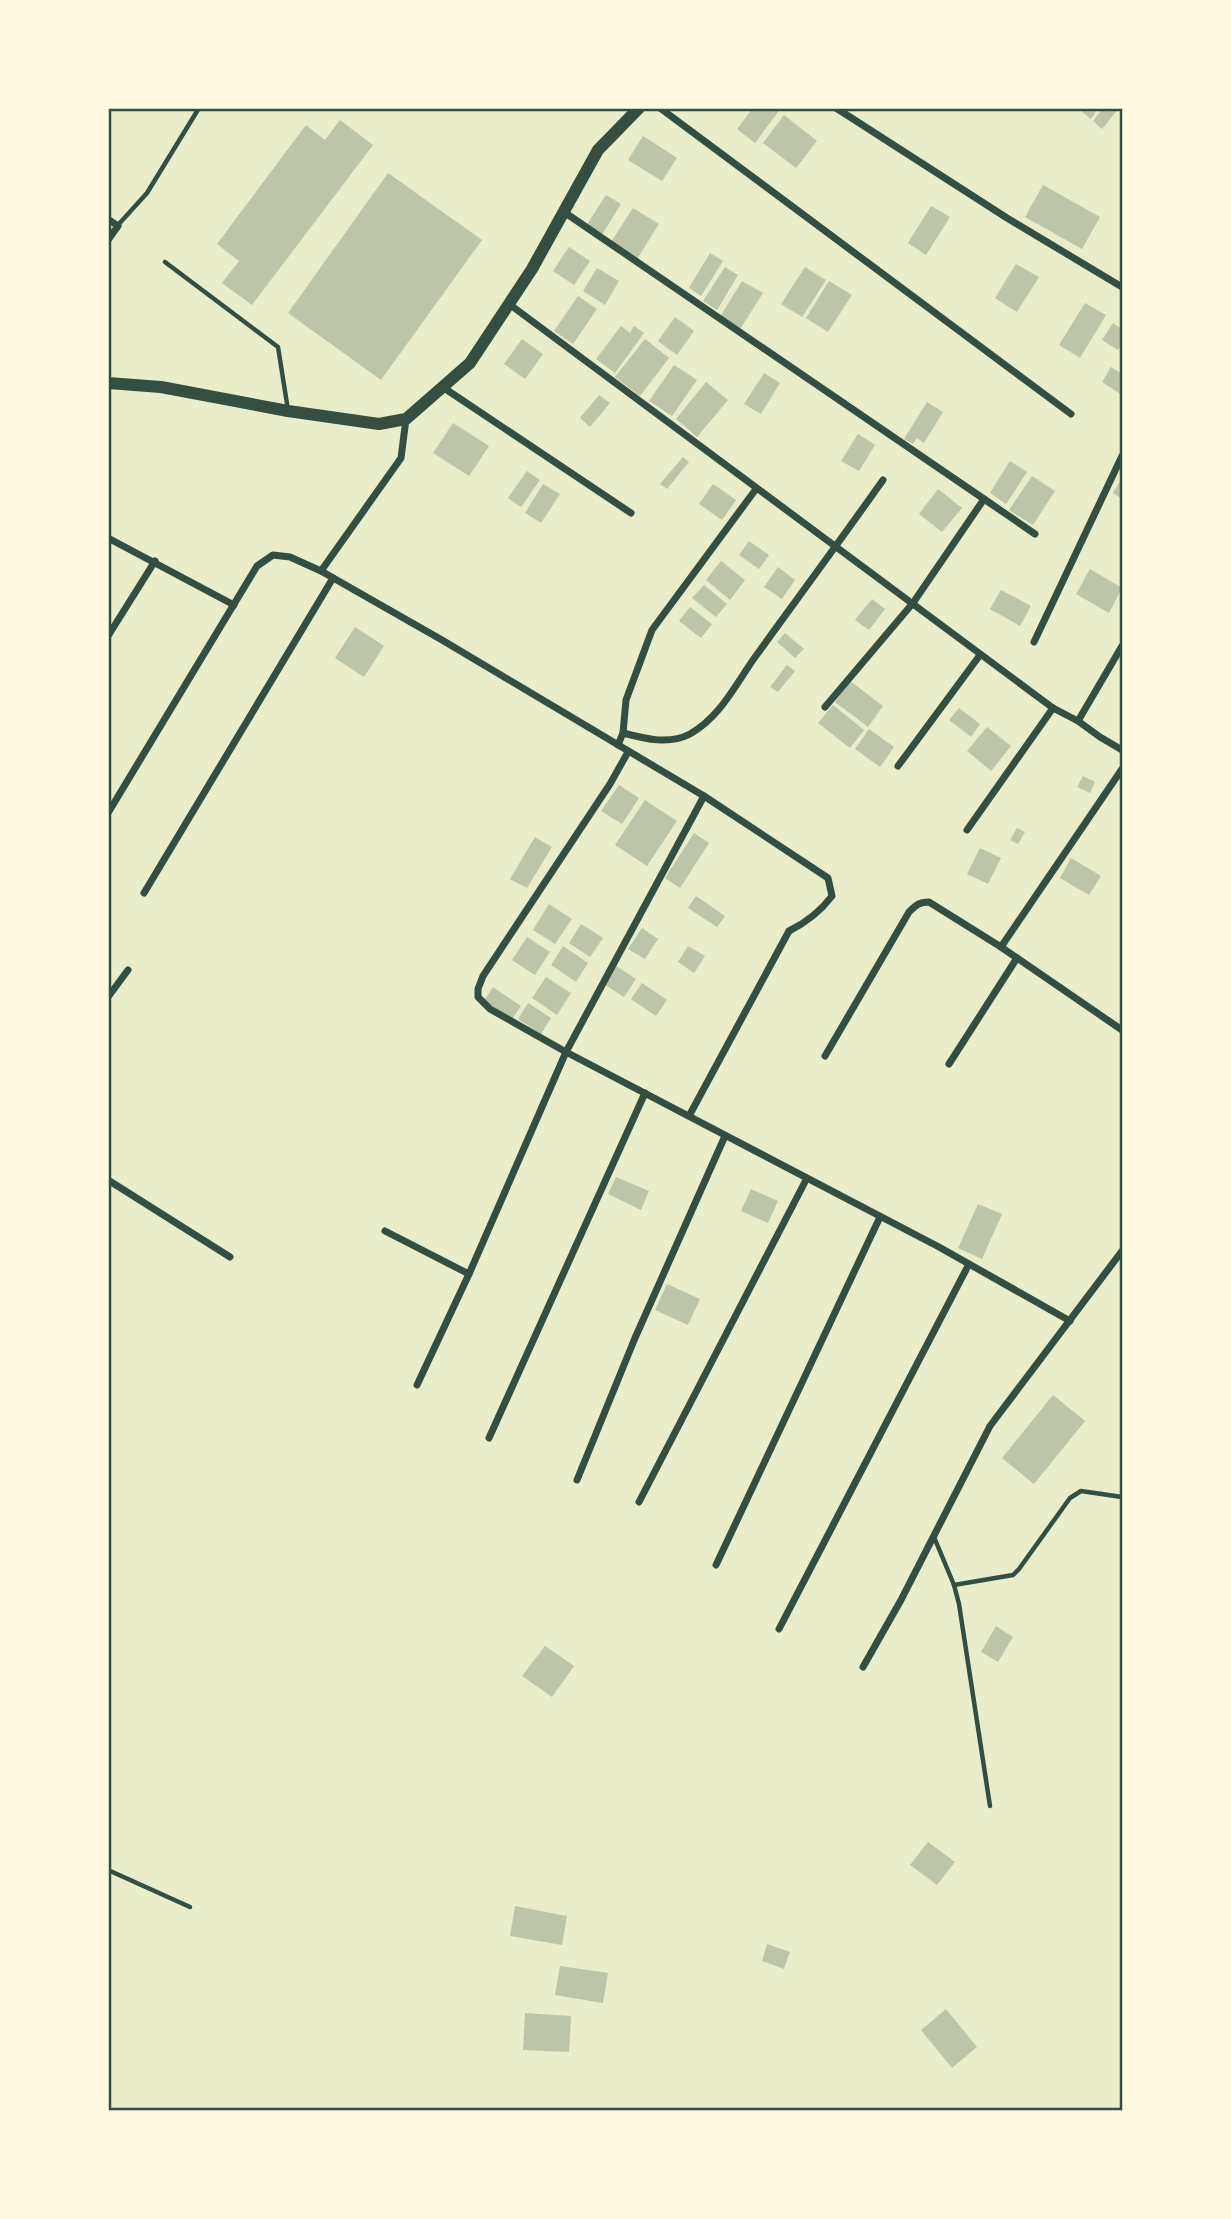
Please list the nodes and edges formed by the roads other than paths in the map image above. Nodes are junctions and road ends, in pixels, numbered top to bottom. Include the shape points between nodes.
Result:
1 (199, 108) edge
2 (639, 108) edge
3 (660, 108) edge
4 (836, 108) edge
5 (564, 212) junction
6 (108, 219) edge
7 (118, 226) junction
8 (108, 240) edge
9 (165, 262) dead end
10 (1122, 288) edge
11 (509, 304) junction
12 (108, 383) edge
13 (444, 388) junction
14 (288, 411) junction
15 (1071, 414) dead end
16 (406, 419) junction
17 (1122, 456) edge
18 (883, 481) dead end
19 (756, 489) junction
20 (984, 499) junction
21 (631, 513) dead end
22 (1035, 534) dead end
23 (108, 538) edge
24 (836, 546) junction
25 (155, 561) junction
26 (321, 571) junction
27 (333, 578) junction
28 (914, 603) junction
29 (234, 604) junction
30 (108, 636) edge
31 (1034, 642) dead end
32 (1122, 646) edge
33 (980, 655) junction
34 (825, 707) dead end
35 (1053, 708) junction
36 (1078, 721) junction
37 (624, 733) junction
38 (618, 746) junction
39 (1122, 750) edge
40 (628, 752) junction
41 (898, 766) dead end
42 (1122, 769) edge
43 (704, 796) junction
44 (108, 813) edge
45 (967, 830) dead end
46 (144, 893) dead end
47 (1001, 947) junction
48 (1017, 958) junction
49 (128, 970) dead end
50 (108, 997) edge
51 (1122, 1030) edge
52 (566, 1052) junction
53 (825, 1056) dead end
54 (948, 1064) dead end
55 (645, 1093) junction
56 (689, 1116) junction
57 (725, 1136) junction
58 (807, 1178) junction
59 (108, 1180) edge
60 (880, 1217) junction
61 (385, 1231) dead end
62 (1122, 1251) edge
63 (230, 1257) dead end
64 (969, 1264) junction
65 (469, 1274) junction
66 (1070, 1321) junction
67 (417, 1385) dead end
68 (489, 1438) dead end
69 (577, 1480) dead end
70 (1122, 1497) edge
71 (639, 1502) dead end
72 (934, 1536) junction
73 (716, 1564) dead end
74 (954, 1586) junction
75 (779, 1629) dead end
76 (863, 1667) dead end
77 (990, 1806) dead end
78 (108, 1870) edge
79 (190, 1907) dead end

1 - 7 lane via 147,193
2 - 5 main road via 598,150
3 - 15 street
4 - 10 street
5 - 11 main road
5 - 20 street
6 - 7 street
7 - 8 street
9 - 14 lane via 278,347
11 - 13 main road via 470,363
11 - 19 street
12 - 14 main road via 161,387
13 - 16 main road
13 - 21 street
14 - 16 main road via 379,424
16 - 26 street via 401,458
17 - 31 street
18 - 24 street
19 - 24 street
19 - 37 street via 652,630 626,700
20 - 22 street
20 - 28 street
23 - 25 street
24 - 28 street
24 - 37 street via 706,723 670,740
25 - 29 street
25 - 30 street
26 - 27 street
26 - 29 street via 273,555 257,566
27 - 38 street
27 - 46 street
28 - 33 street
28 - 34 street
29 - 44 street
32 - 36 street
33 - 35 street
33 - 41 street
35 - 36 street
35 - 45 street
36 - 39 street
37 - 38 street
38 - 40 street
40 - 43 street
40 - 52 street via 478,989 478,997 490,1009
42 - 47 street
43 - 52 street
43 - 56 street via 828,878 832,896 808,921 789,931
47 - 48 street
47 - 53 street via 929,902 916,904
48 - 51 street
48 - 54 street
49 - 50 street
52 - 55 street
52 - 65 street
55 - 56 street
55 - 68 street
56 - 57 street
57 - 58 street
57 - 69 street
58 - 60 street
58 - 71 street
59 - 63 street
60 - 64 street
60 - 73 street
61 - 65 street
62 - 66 street
64 - 66 street
64 - 75 street
65 - 67 street
66 - 72 street via 990,1426
70 - 74 lane via 1082,1491 1070,1498 1013,1575
72 - 74 lane
72 - 76 street
74 - 77 lane
78 - 79 lane

